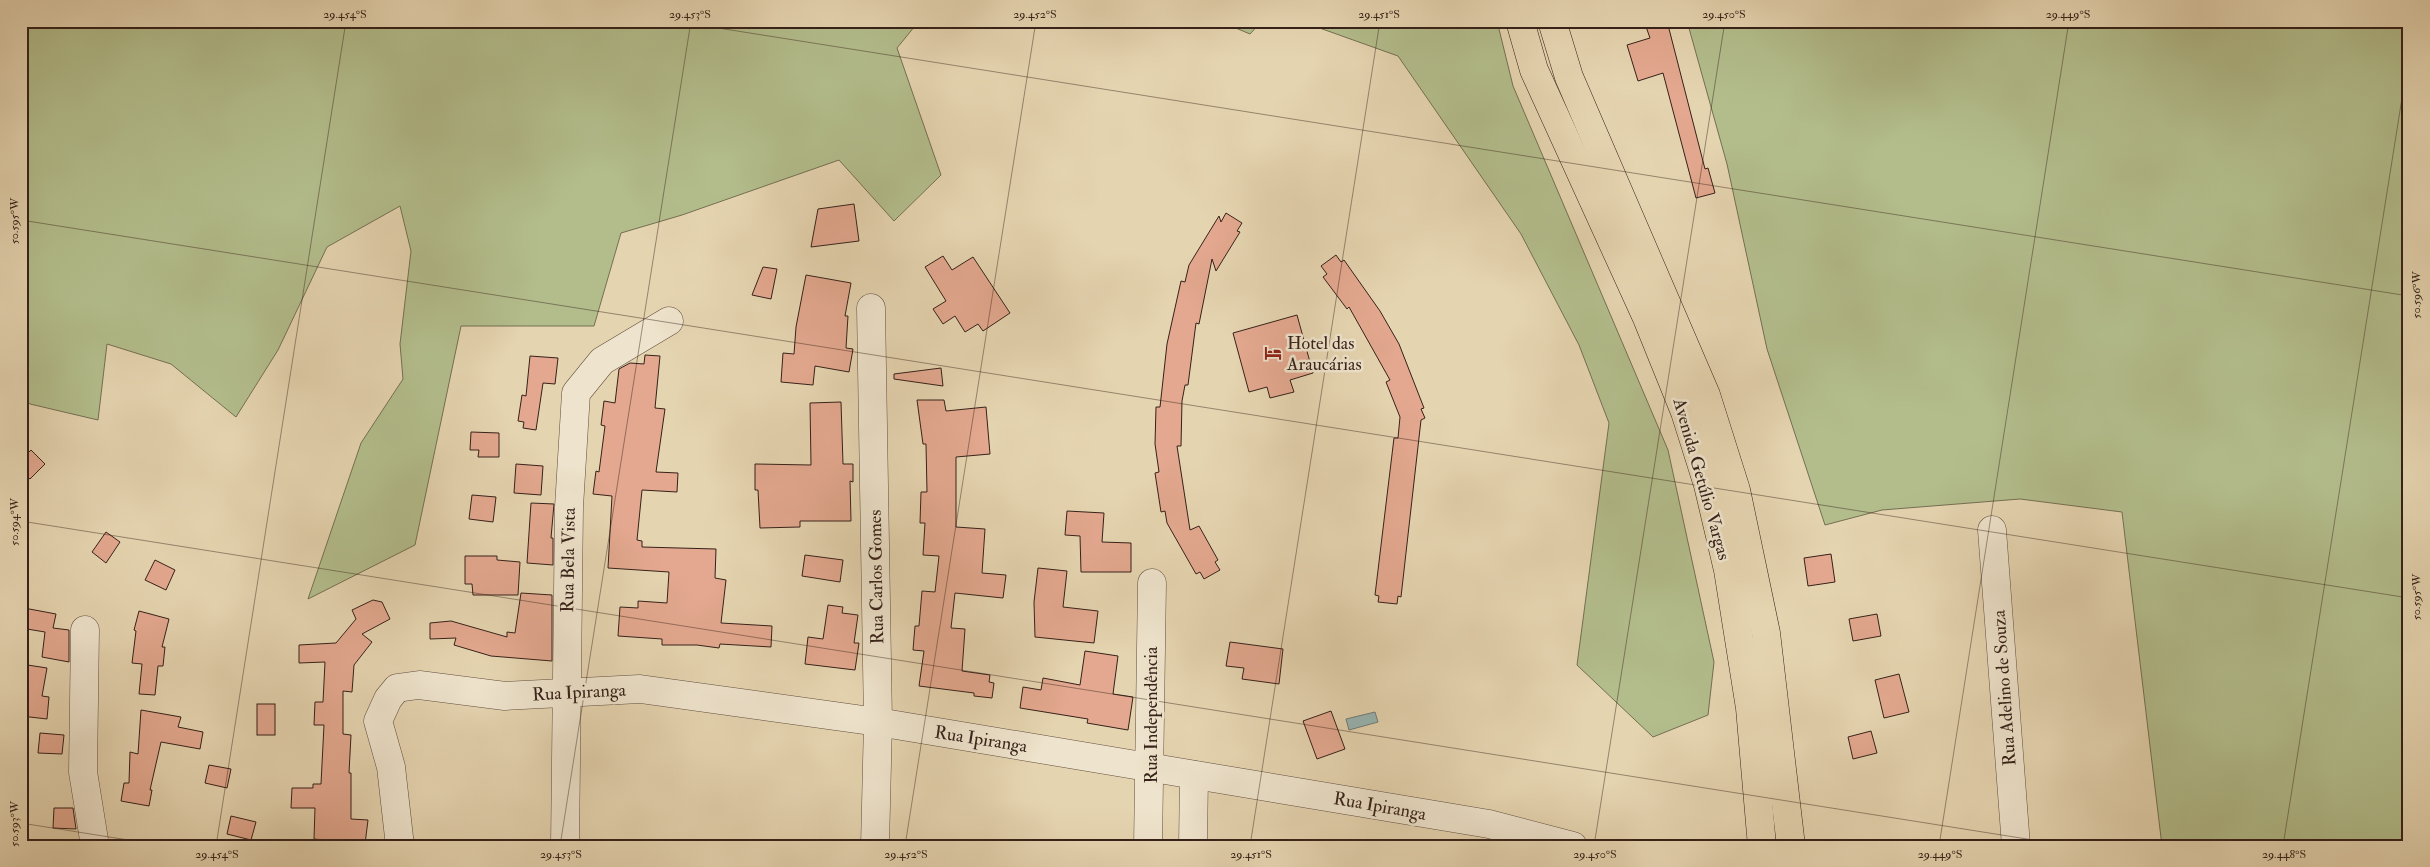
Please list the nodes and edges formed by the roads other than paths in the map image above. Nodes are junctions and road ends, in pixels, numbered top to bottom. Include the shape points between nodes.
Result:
1 (1520, 21) edge
2 (1552, 21) edge
3 (872, 308) dead end
4 (669, 321) dead end
5 (1992, 530) dead end
6 (1152, 584) dead end
7 (85, 630) dead end
8 (567, 692) junction
9 (878, 722) junction
10 (1151, 767) junction
11 (1194, 775) junction
12 (95, 846) edge
13 (400, 846) edge
14 (565, 846) edge
15 (875, 846) edge
16 (1148, 846) edge
17 (1193, 846) edge
18 (1573, 846) edge
19 (1762, 846) edge
20 (1791, 846) edge
21 (2016, 846) edge

1 - 19 main road, Avenida Getúlio Vargas via 1534,70 1647,318 1685,412 1708,485 1728,570 1750,708
2 - 20 main road, Avenida Getúlio Vargas via 1570,77 1706,395 1736,490 1766,633
3 - 9 street, Rua Carlos Gomes
4 - 8 street, Rua Bela Vista via 602,361 576,393 569,507
5 - 21 street, Rua Adelino de Souza
6 - 10 street, Rua Independência
7 - 12 street via 83,772
8 - 9 street, Rua Ipiranga via 640,688
8 - 13 street, Rua Ipiranga via 506,696 419,685 397,688 378,721 391,767
8 - 14 street, Rua Bela Vista
9 - 10 street, Rua Ipiranga
9 - 15 street, Rua Carlos Gomes
10 - 11 street, Rua Ipiranga
10 - 16 street, Rua Independência
11 - 17 street
11 - 18 street, Rua Ipiranga via 1489,824

